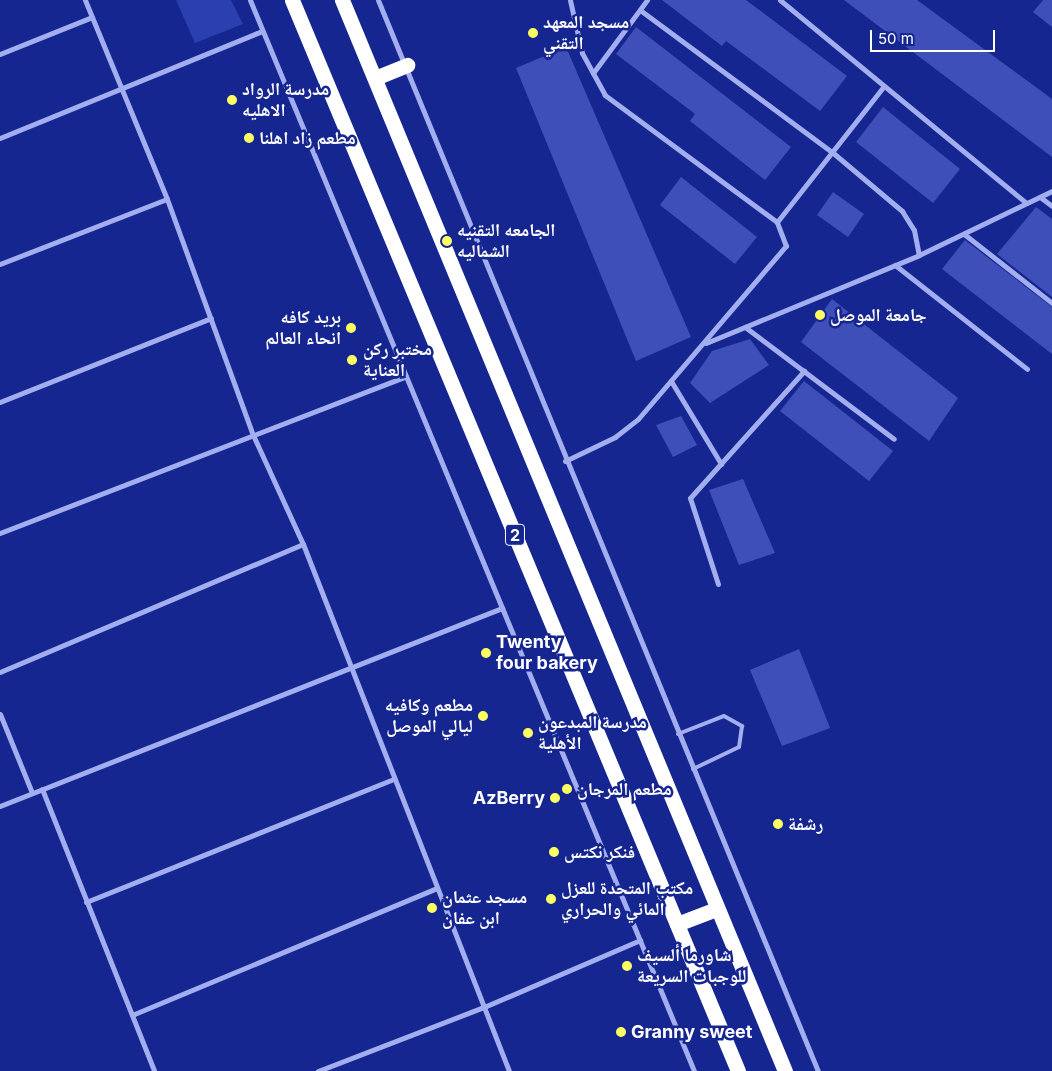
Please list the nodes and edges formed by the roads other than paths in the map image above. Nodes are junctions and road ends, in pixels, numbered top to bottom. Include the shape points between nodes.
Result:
1 (85, 0) edge
2 (250, 0) edge
3 (292, 0) edge
4 (342, 0) edge
5 (378, 0) edge
6 (570, 0) edge
7 (647, 0) edge
8 (780, 0) edge
9 (640, 10) junction
10 (92, 17) junction
11 (262, 31) junction
12 (0, 54) edge
13 (407, 65) junction
14 (593, 73) junction
15 (376, 78) junction
16 (884, 86) junction
17 (119, 89) junction
18 (0, 138) edge
19 (832, 152) junction
20 (1052, 191) edge
21 (1040, 197) junction
22 (167, 199) junction
23 (1026, 203) junction
24 (1052, 206) edge
25 (777, 222) junction
26 (964, 234) junction
27 (919, 255) junction
28 (0, 264) edge
29 (895, 265) junction
30 (1052, 303) edge
31 (211, 318) junction
32 (745, 327) junction
33 (704, 344) junction
34 (1027, 369) dead end
35 (804, 371) junction
36 (406, 376) junction
37 (671, 381) junction
38 (0, 402) edge
39 (253, 436) junction
40 (894, 439) dead end
41 (565, 461) junction
42 (721, 464) junction
43 (0, 533) edge
44 (303, 544) junction
45 (718, 584) dead end
46 (502, 608) junction
47 (350, 666) junction
48 (0, 672) edge
49 (0, 714) edge
50 (678, 734) junction
51 (693, 769) junction
52 (394, 779) junction
53 (42, 789) junction
54 (32, 793) junction
55 (0, 806) edge
56 (437, 888) junction
57 (86, 902) junction
58 (716, 909) junction
59 (677, 924) junction
60 (640, 940) junction
61 (484, 1007) junction
62 (132, 1015) junction
63 (154, 1071) edge
64 (318, 1071) edge
65 (509, 1071) edge
66 (694, 1071) edge
67 (738, 1071) edge
68 (785, 1071) edge
69 (818, 1071) edge

1 - 10 street
2 - 11 street
3 - 59 highway, 2
4 - 15 highway
5 - 13 street
6 - 14 street via 582,53
7 - 9 street
8 - 16 street
9 - 14 street
9 - 19 street
10 - 12 street
10 - 17 street
11 - 17 street
11 - 36 street
13 - 15 highway
13 - 41 street
14 - 25 street via 605,95
15 - 58 highway
16 - 19 street
16 - 23 street
17 - 18 street
17 - 22 street
19 - 25 street
19 - 27 street via 902,211 914,230
20 - 21 street
21 - 23 street
21 - 24 street
22 - 28 street
22 - 31 street
23 - 26 street
25 - 33 street via 786,246
26 - 27 street
26 - 30 street
27 - 29 street
29 - 32 street
29 - 34 street
31 - 38 street
31 - 39 street
32 - 33 street
32 - 35 street
33 - 37 street
35 - 40 street
35 - 42 street
36 - 39 street
36 - 46 street
37 - 41 street via 623,431
37 - 42 street
39 - 43 street
39 - 44 street
41 - 50 street
42 - 45 street via 690,498
44 - 47 street
44 - 48 street
46 - 47 street
46 - 60 street
47 - 52 street
47 - 53 street
49 - 54 street
50 - 51 street
50 - 51 lane via 724,716 742,726 739,747
51 - 69 street
52 - 56 street
52 - 57 street
53 - 54 street
53 - 57 street
54 - 55 street
56 - 61 street
56 - 62 street
57 - 62 street
58 - 59 highway
58 - 68 highway
59 - 67 highway, 2
60 - 61 street
60 - 66 street
61 - 64 street
61 - 65 street
62 - 63 street

